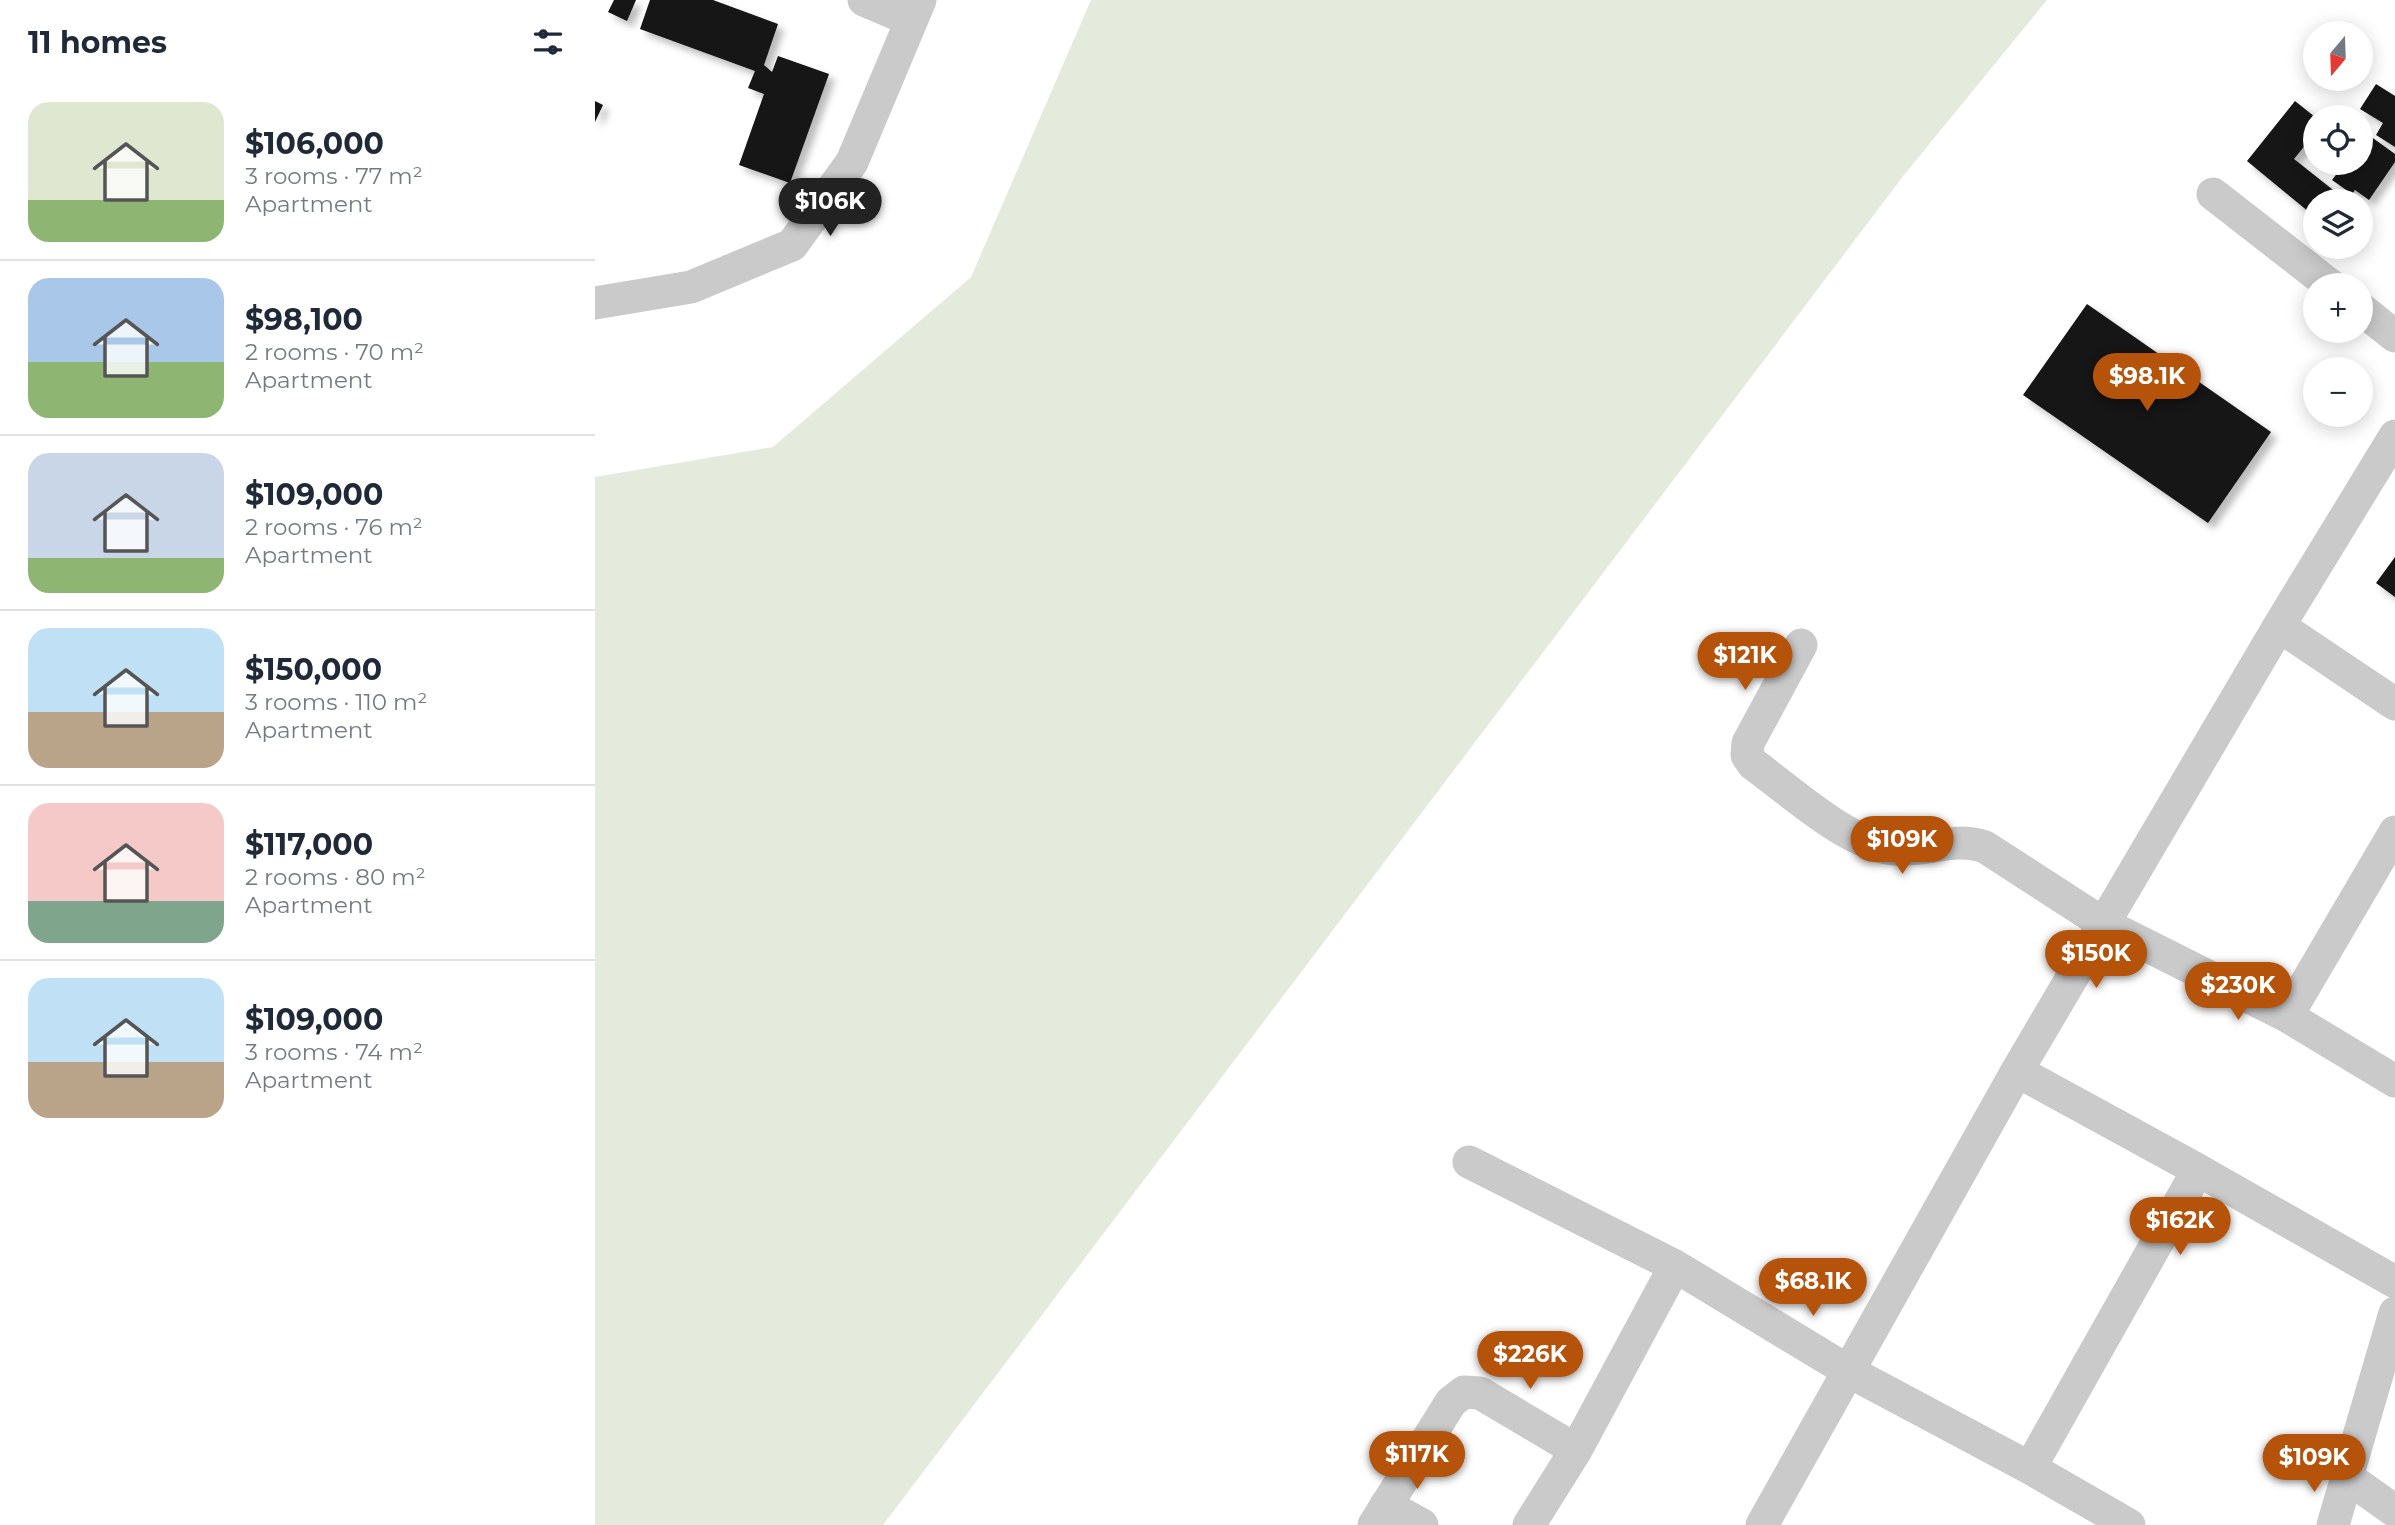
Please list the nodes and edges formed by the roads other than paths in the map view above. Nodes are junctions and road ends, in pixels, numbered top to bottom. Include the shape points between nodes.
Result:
1 (864, 0) edge
2 (916, 10) edge
3 (2213, 194) dead end
4 (2315, 273) edge
5 (595, 303) edge
6 (2373, 319) edge
7 (2395, 336) edge
8 (2395, 436) edge
9 (2386, 474) edge
10 (2279, 626) junction
11 (1801, 645) dead end
12 (2395, 704) edge
13 (2395, 832) edge
14 (2384, 872) edge
15 (2104, 924) junction
16 (2287, 1016) junction
17 (2017, 1071) junction
18 (2395, 1081) edge
19 (1469, 1162) dead end
20 (2198, 1170) junction
21 (1675, 1266) junction
22 (2395, 1282) edge
23 (2395, 1312) edge
24 (1850, 1372) junction
25 (2395, 1413) edge
26 (2362, 1423) junction
27 (1576, 1450) junction
28 (2030, 1468) junction
29 (2347, 1477) junction
30 (2395, 1511) edge
31 (1380, 1515) edge
32 (1768, 1523) edge
33 (1422, 1525) edge
34 (1529, 1525) edge
35 (2129, 1525) edge
36 (2333, 1525) edge

1 - 2 street
2 - 5 street via 852,162 792,245 691,288
3 - 4 street
6 - 7 street
8 - 9 street
9 - 10 street
10 - 12 street
10 - 15 street
11 - 15 street via 1748,743 1753,764 1859,840 1895,849 1968,841 1985,847
13 - 14 street
14 - 16 street
15 - 16 street
15 - 17 street
16 - 18 street
17 - 20 street
17 - 24 street
19 - 21 street
20 - 22 street
20 - 28 street
21 - 24 street
21 - 27 street
23 - 26 street
24 - 28 street
24 - 32 street
25 - 26 street
26 - 29 street
27 - 31 street via 1480,1393 1464,1392 1451,1402
27 - 34 street
28 - 35 street
29 - 30 street
29 - 36 street
31 - 33 street

